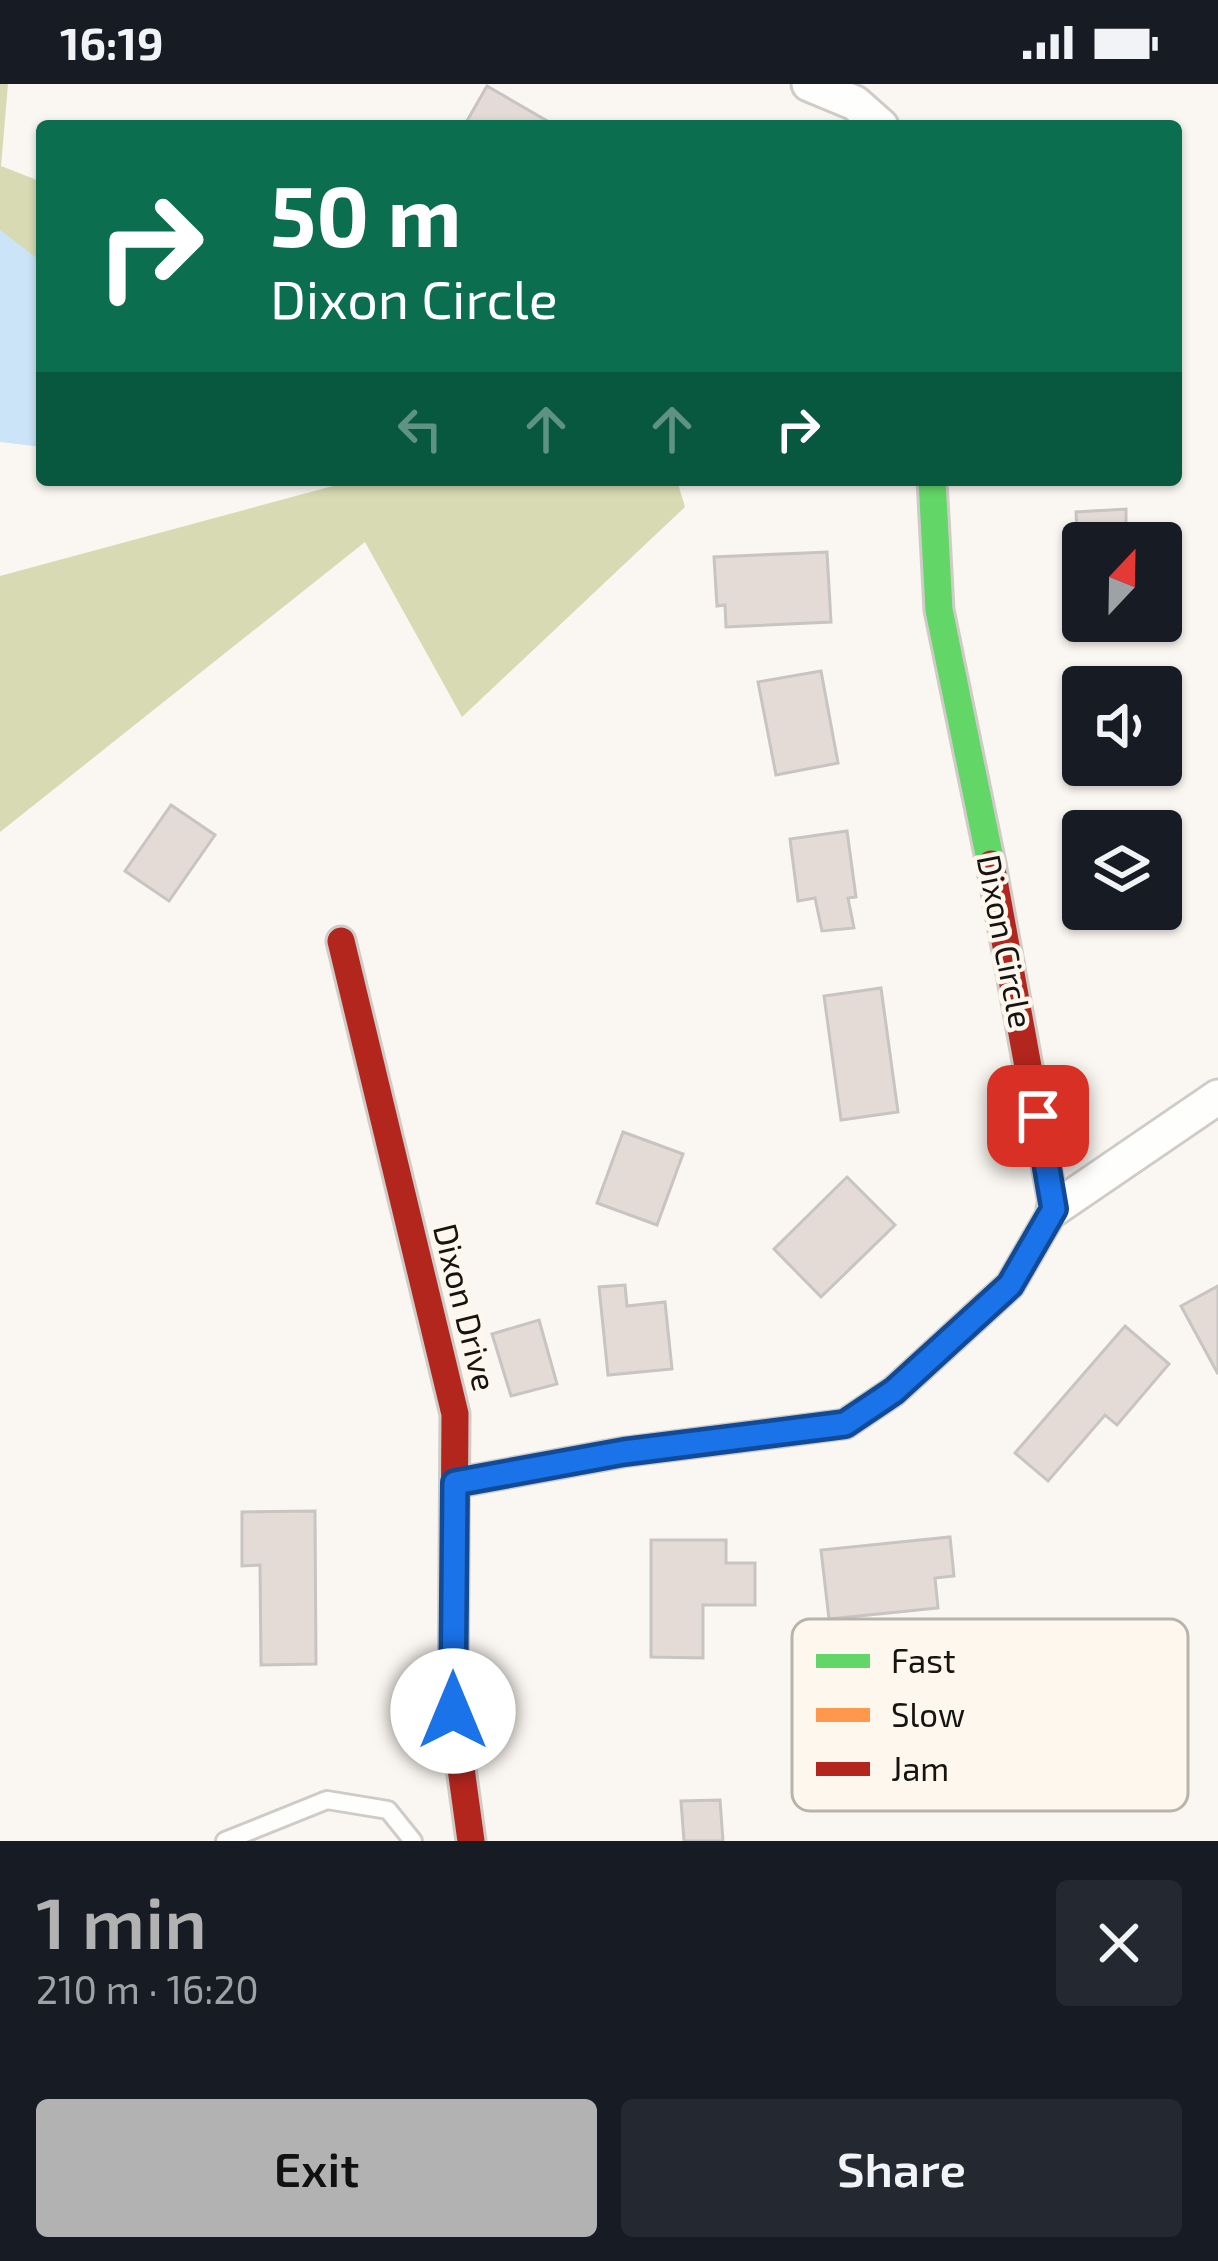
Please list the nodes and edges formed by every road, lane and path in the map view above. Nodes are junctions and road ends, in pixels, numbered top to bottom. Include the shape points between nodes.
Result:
1 (809, 84) edge
2 (874, 120) edge
3 (932, 486) edge
4 (341, 941) dead end
5 (1218, 1096) edge
6 (1054, 1209) junction
7 (455, 1483) junction
8 (225, 1841) edge
9 (413, 1841) edge
10 (471, 1841) edge

1 - 2 street
3 - 6 street, Dixon Circle via 939,610
4 - 7 street, Dixon Drive via 455,1414
5 - 6 street
6 - 7 street via 1010,1285 894,1391 845,1424
7 - 10 street, Dixon Drive via 453,1711
8 - 9 lane via 328,1800 388,1810

